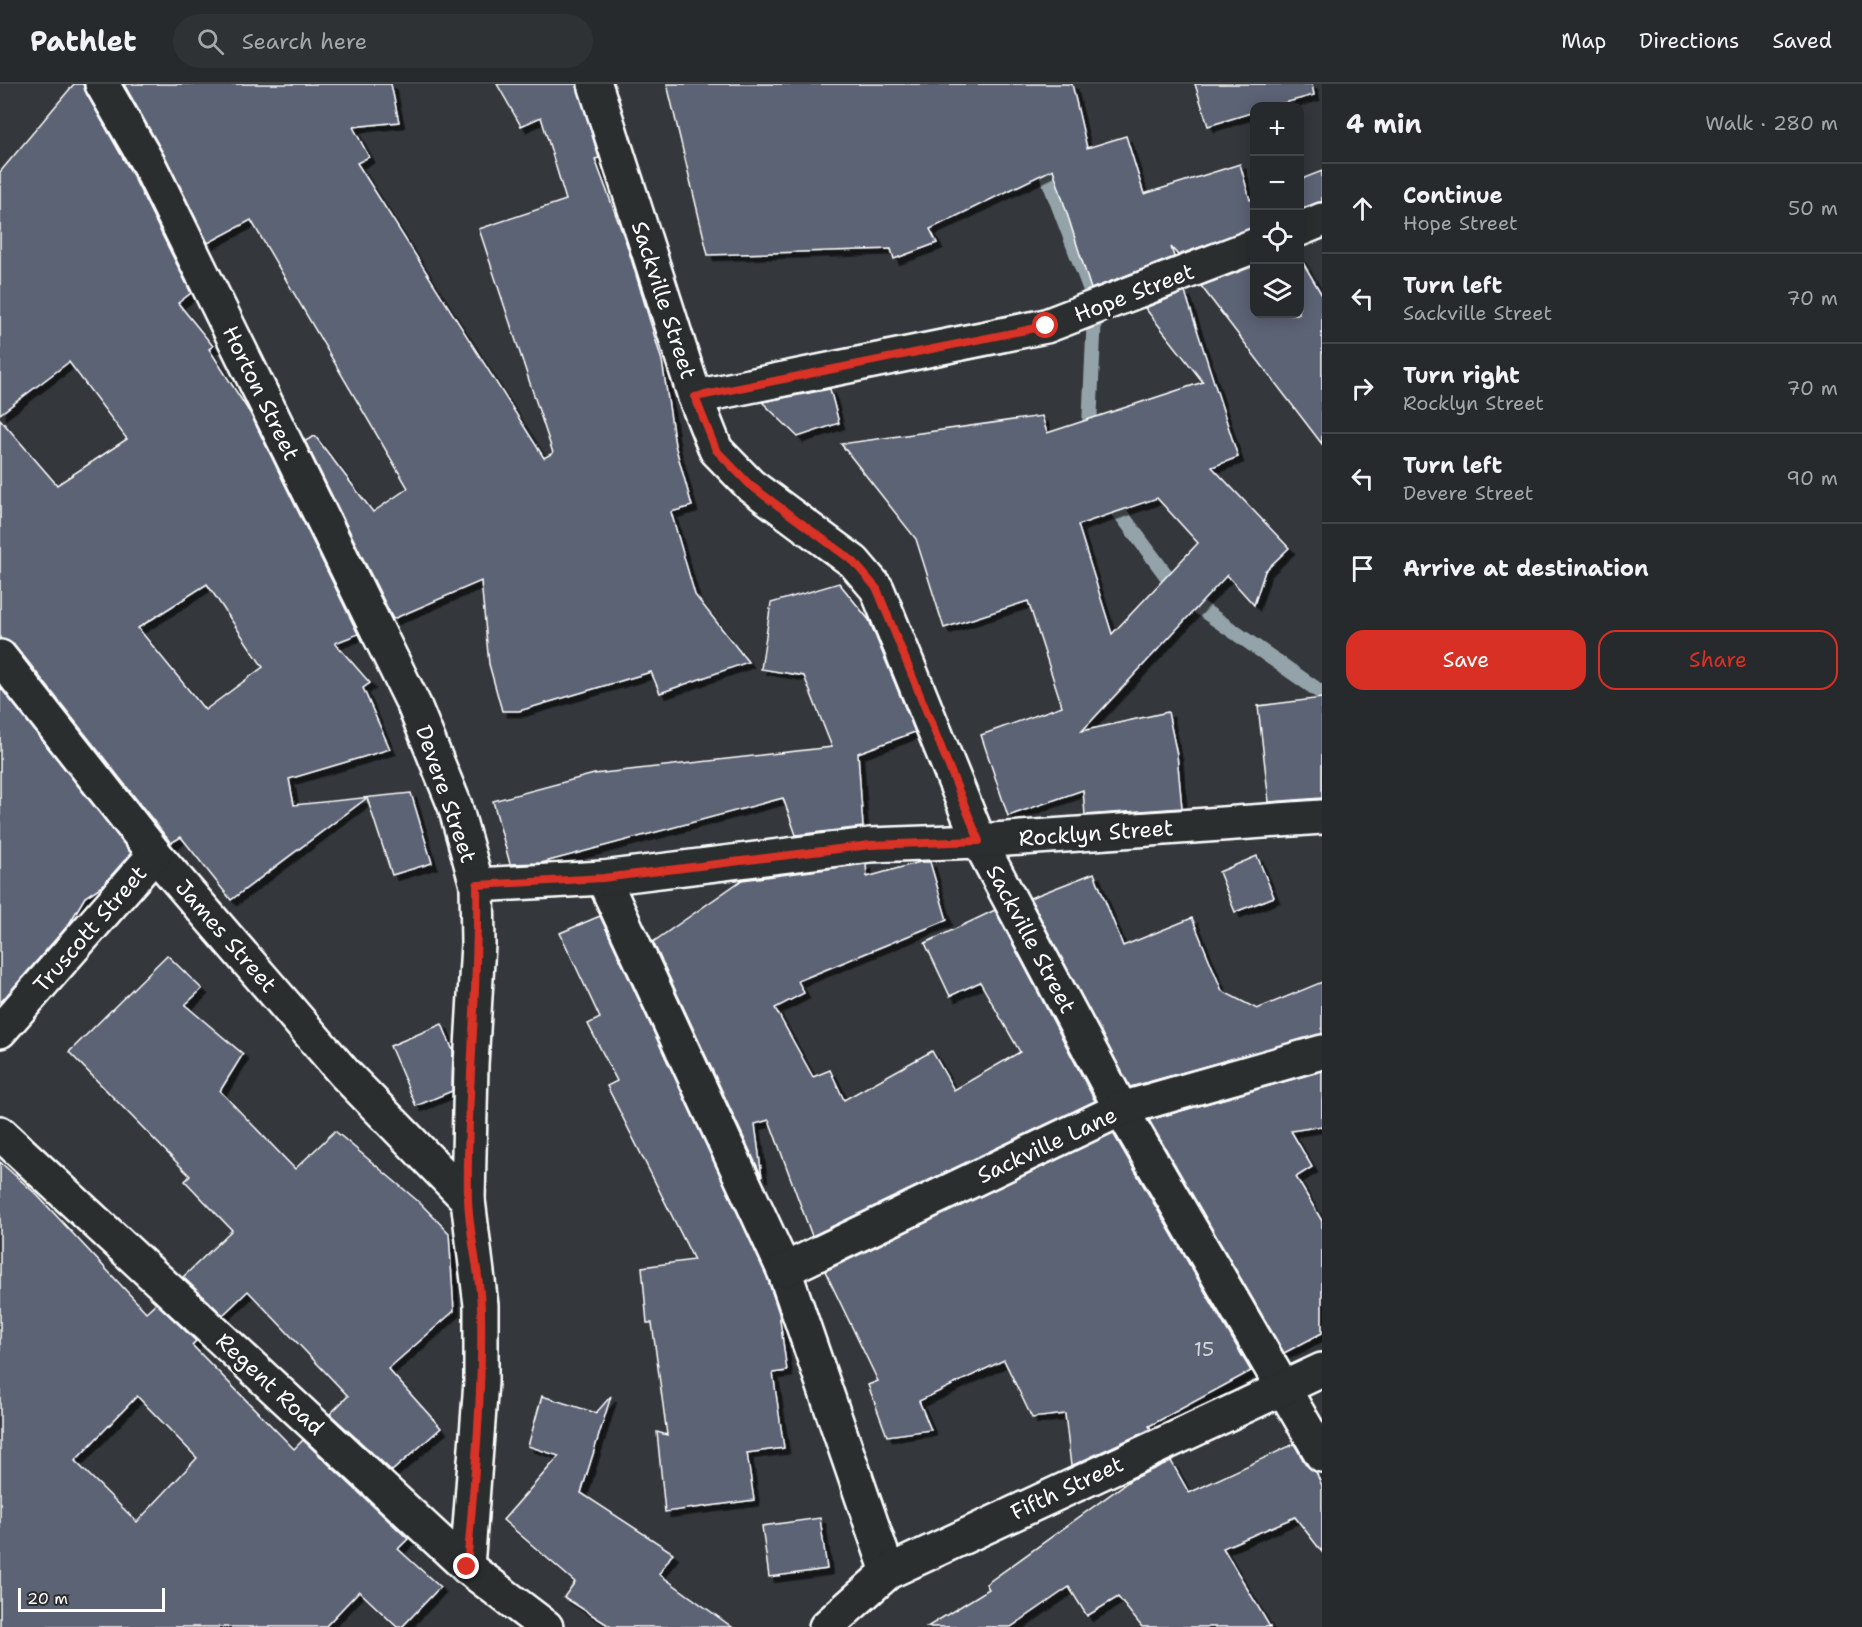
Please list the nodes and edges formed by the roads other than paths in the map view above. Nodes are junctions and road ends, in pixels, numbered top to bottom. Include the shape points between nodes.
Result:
1 (102, 84) edge
2 (595, 84) edge
3 (1322, 220) edge
4 (1304, 227) edge
5 (1250, 248) edge
6 (695, 397) junction
7 (0, 657) edge
8 (414, 705) joint
9 (1322, 817) edge
10 (979, 841) junction
11 (155, 855) junction
12 (603, 878) junction
13 (477, 885) junction
14 (0, 1032) edge
15 (1322, 1052) edge
16 (1121, 1109) junction
17 (0, 1133) edge
18 (468, 1200) junction
19 (784, 1270) junction
20 (1322, 1370) edge
21 (1283, 1387) junction
22 (1322, 1455) edge
23 (467, 1567) junction
24 (888, 1572) junction
25 (546, 1627) edge
26 (826, 1627) edge

1 - 8 street, Horton Street via 150,167
2 - 6 street, Sackville Street
3 - 4 street
5 - 6 street, Hope Street via 1046,326
6 - 10 street, Sackville Street via 716,450 750,485 854,562 877,589
7 - 11 street, James Street
8 - 13 street, Devere Street via 455,806
9 - 10 street, Rocklyn Street
10 - 12 street, Rocklyn Street via 870,845
10 - 16 street, Sackville Street
11 - 14 street, Truscott Street
11 - 18 street, James Street via 344,1073
12 - 13 street, Rocklyn Street
12 - 19 street
13 - 18 street, Devere Street
15 - 16 street, Sackville Lane
16 - 19 street, Sackville Lane
16 - 21 street, Sackville Street
17 - 23 street, Regent Road
18 - 23 street, Devere Street via 481,1305 482,1382
19 - 24 street
20 - 21 street, Fifth Street
21 - 22 street, Sackville Street
21 - 24 street, Fifth Street
23 - 25 street, Regent Road
24 - 26 street, Fifth Street

